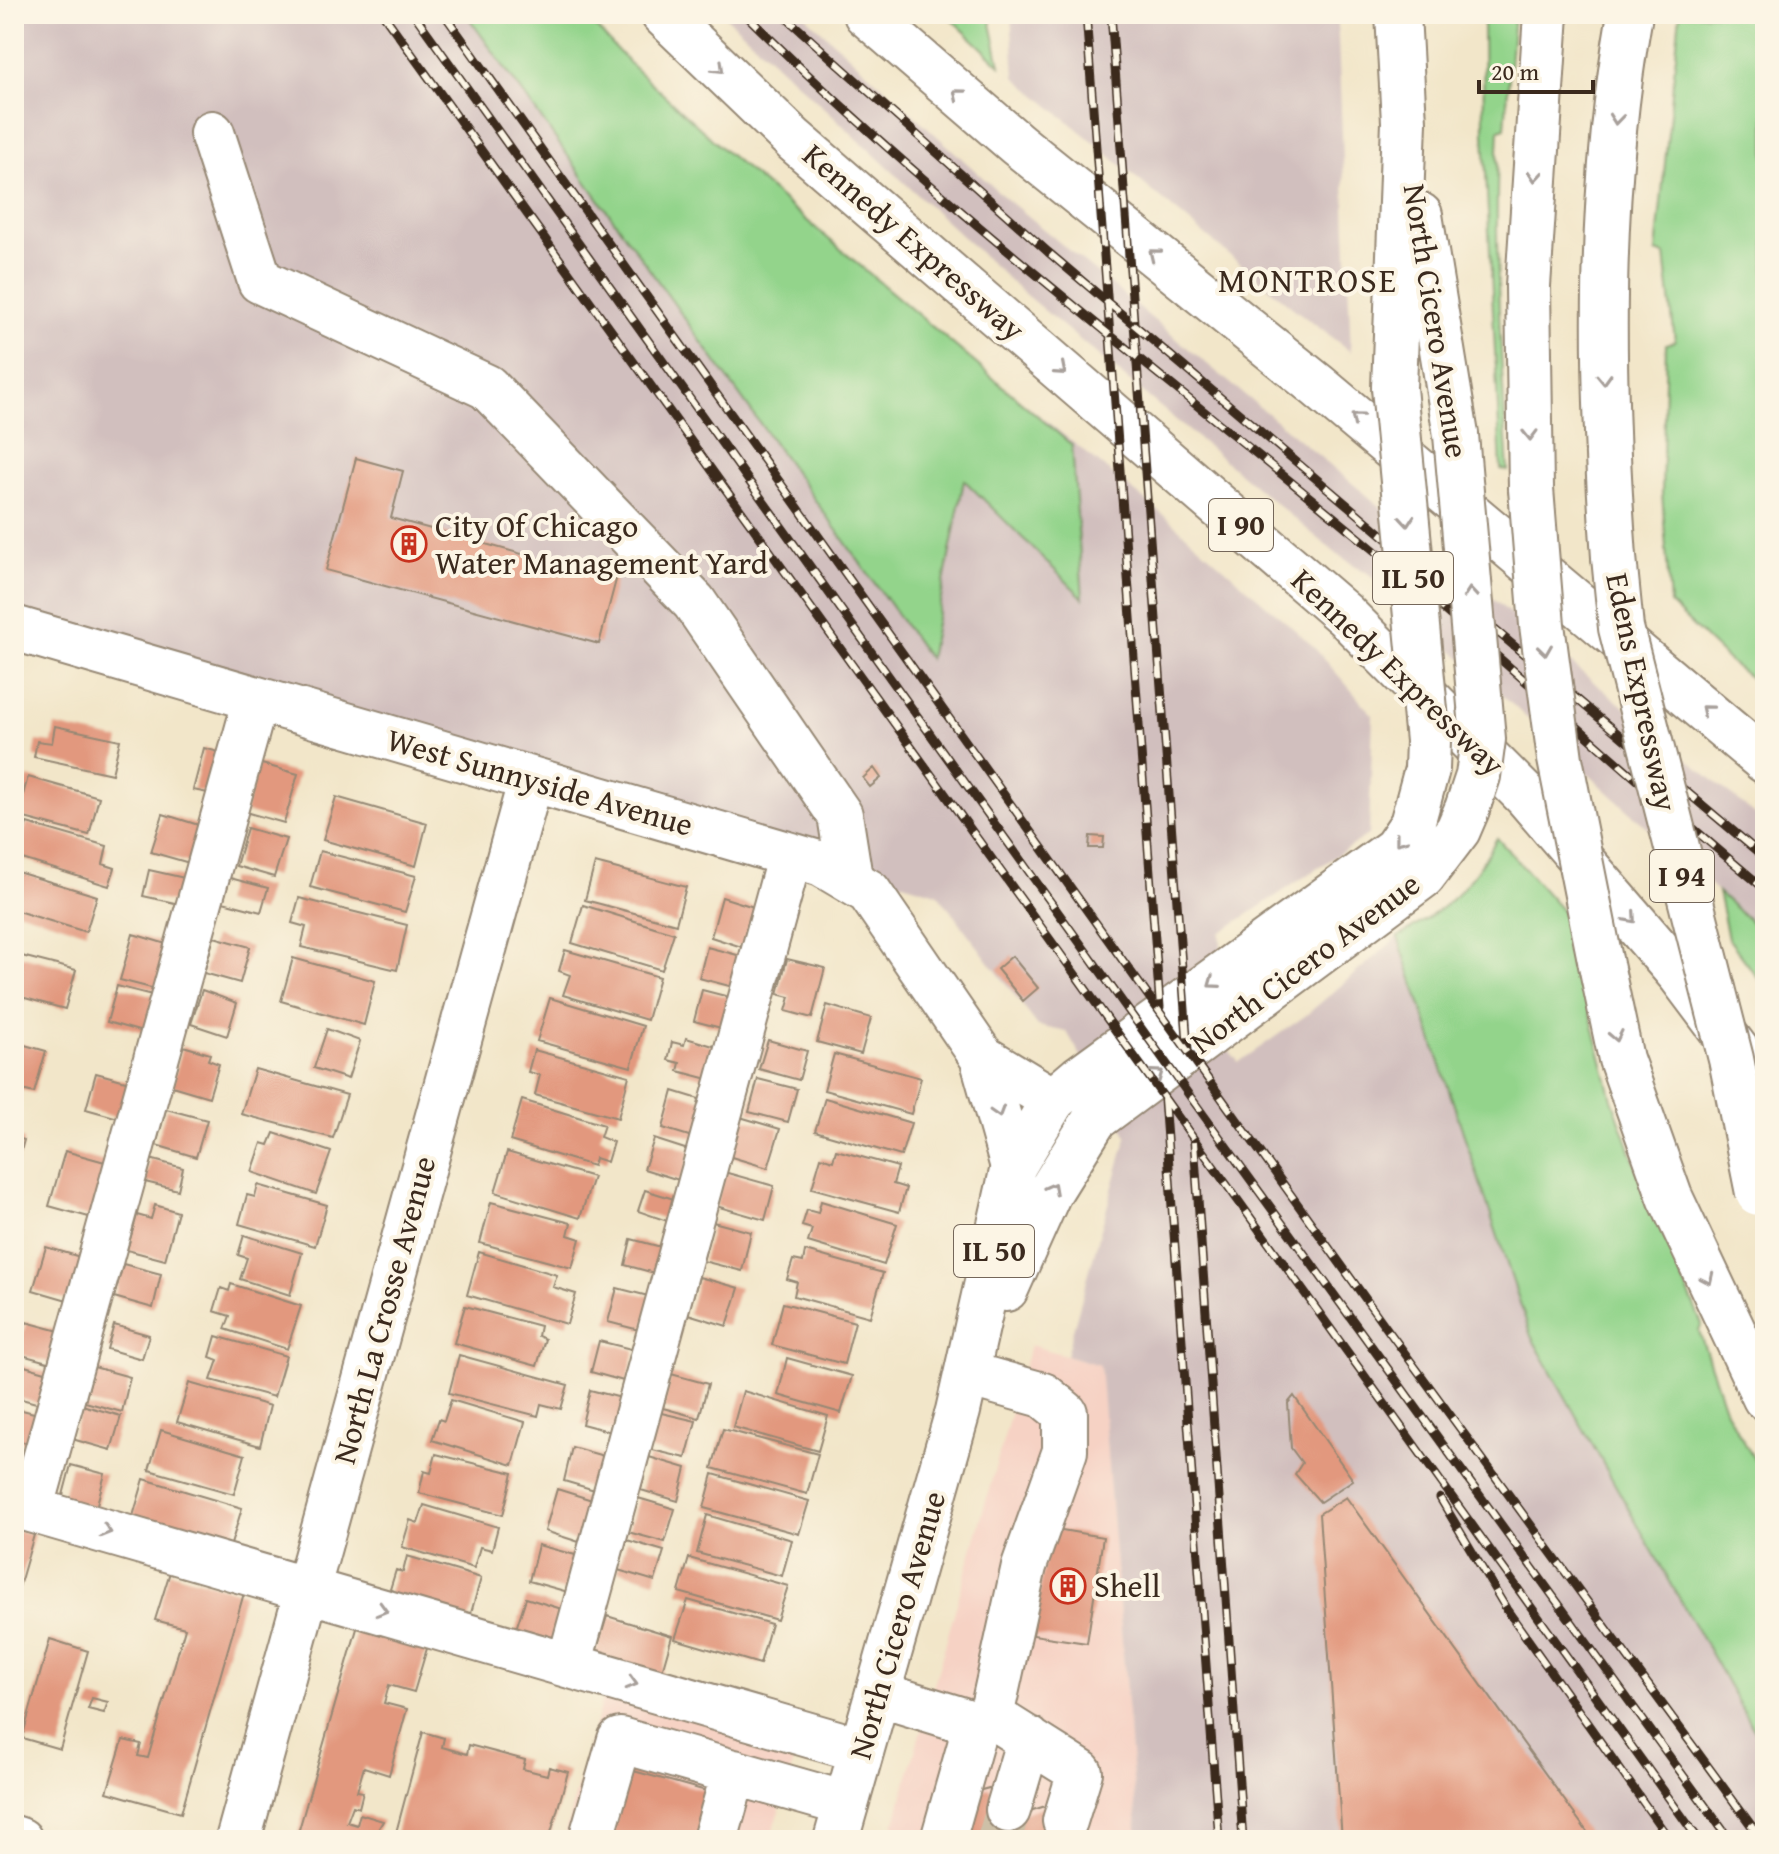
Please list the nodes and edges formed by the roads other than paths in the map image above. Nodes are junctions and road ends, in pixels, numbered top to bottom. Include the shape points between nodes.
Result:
1 (663, 14) edge
2 (866, 14) edge
3 (1398, 14) edge
4 (1546, 14) edge
5 (1630, 14) edge
6 (1404, 122) junction
7 (212, 133) dead end
8 (14, 628) edge
9 (256, 699) junction
10 (1765, 761) edge
11 (531, 779) junction
12 (790, 855) junction
13 (850, 878) junction
14 (982, 1057) junction
15 (1765, 1088) edge
16 (1053, 1100) junction
17 (1013, 1167) junction
18 (1762, 1205) edge
19 (964, 1393) junction
20 (1765, 1398) edge
21 (23, 1508) edge
22 (308, 1587) junction
23 (569, 1665) junction
24 (878, 1694) junction
25 (983, 1720) junction
26 (1029, 1739) junction
27 (861, 1750) junction
28 (734, 1772) junction
29 (1008, 1810) tunnel mouth
30 (1065, 1821) dead end
31 (841, 1822) edge
32 (14, 1838) edge
33 (20, 1840) edge
34 (238, 1840) edge
35 (591, 1840) edge
36 (715, 1840) edge
37 (943, 1840) edge

1 -> 15 main road, Kennedy Expressway / I 90 via 794,140 1345,615 1526,796 1681,976
10 -> 2 main road
3 - 6 main road, North Cicero Avenue / IL 50
4 -> 20 main road, bridge via 1528,286 1531,489 1560,759 1621,1059 1670,1197
5 -> 18 main road, Edens Expressway / I 94, bridge via 1604,266 1606,448 1621,628 1731,1059
6 -> 16 main road, North Cicero Avenue / IL 50, bridge via 1394,388 1428,741 1427,769 1412,824 1395,849
19 -> 6 main road, North Cicero Avenue / IL 50, bridge via 1049,1193 1095,1119 1423,876 1458,830 1467,809 1483,739 1456,435
7 - 13 main road via 260,281 487,387 694,602 840,815
8 - 9 main road, West Sunnyside Avenue
9 - 11 main road, West Sunnyside Avenue
9 - 21 main road
11 - 12 main road, West Sunnyside Avenue
11 - 22 main road, North La Crosse Avenue
12 - 13 main road, West Sunnyside Avenue
12 - 23 main road
13 - 14 main road, West Sunnyside Avenue via 888,915
14 - 16 main road, West Sunnyside Avenue
14 -> 17 main road, West Sunnyside Avenue
16 - 17 main road, North Cicero Avenue / IL 50
17 - 19 main road, North Cicero Avenue / IL 50
19 - 24 main road, North Cicero Avenue / IL 50
19 - 25 main road via 1043,1395 1065,1413 1065,1451 1024,1566
21 -> 22 main road
22 -> 23 main road
22 - 34 main road, North La Crosse Avenue
23 -> 27 main road
24 - 25 main road
24 - 27 main road, North Cicero Avenue / IL 50
25 - 26 main road
25 - 37 main road
26 - 29 main road
26 - 30 main road via 1080,1772
27 - 31 main road, North Cicero Avenue / IL 50
28 - 31 main road
28 - 35 main road via 620,1740
28 - 36 main road
32 - 33 main road

